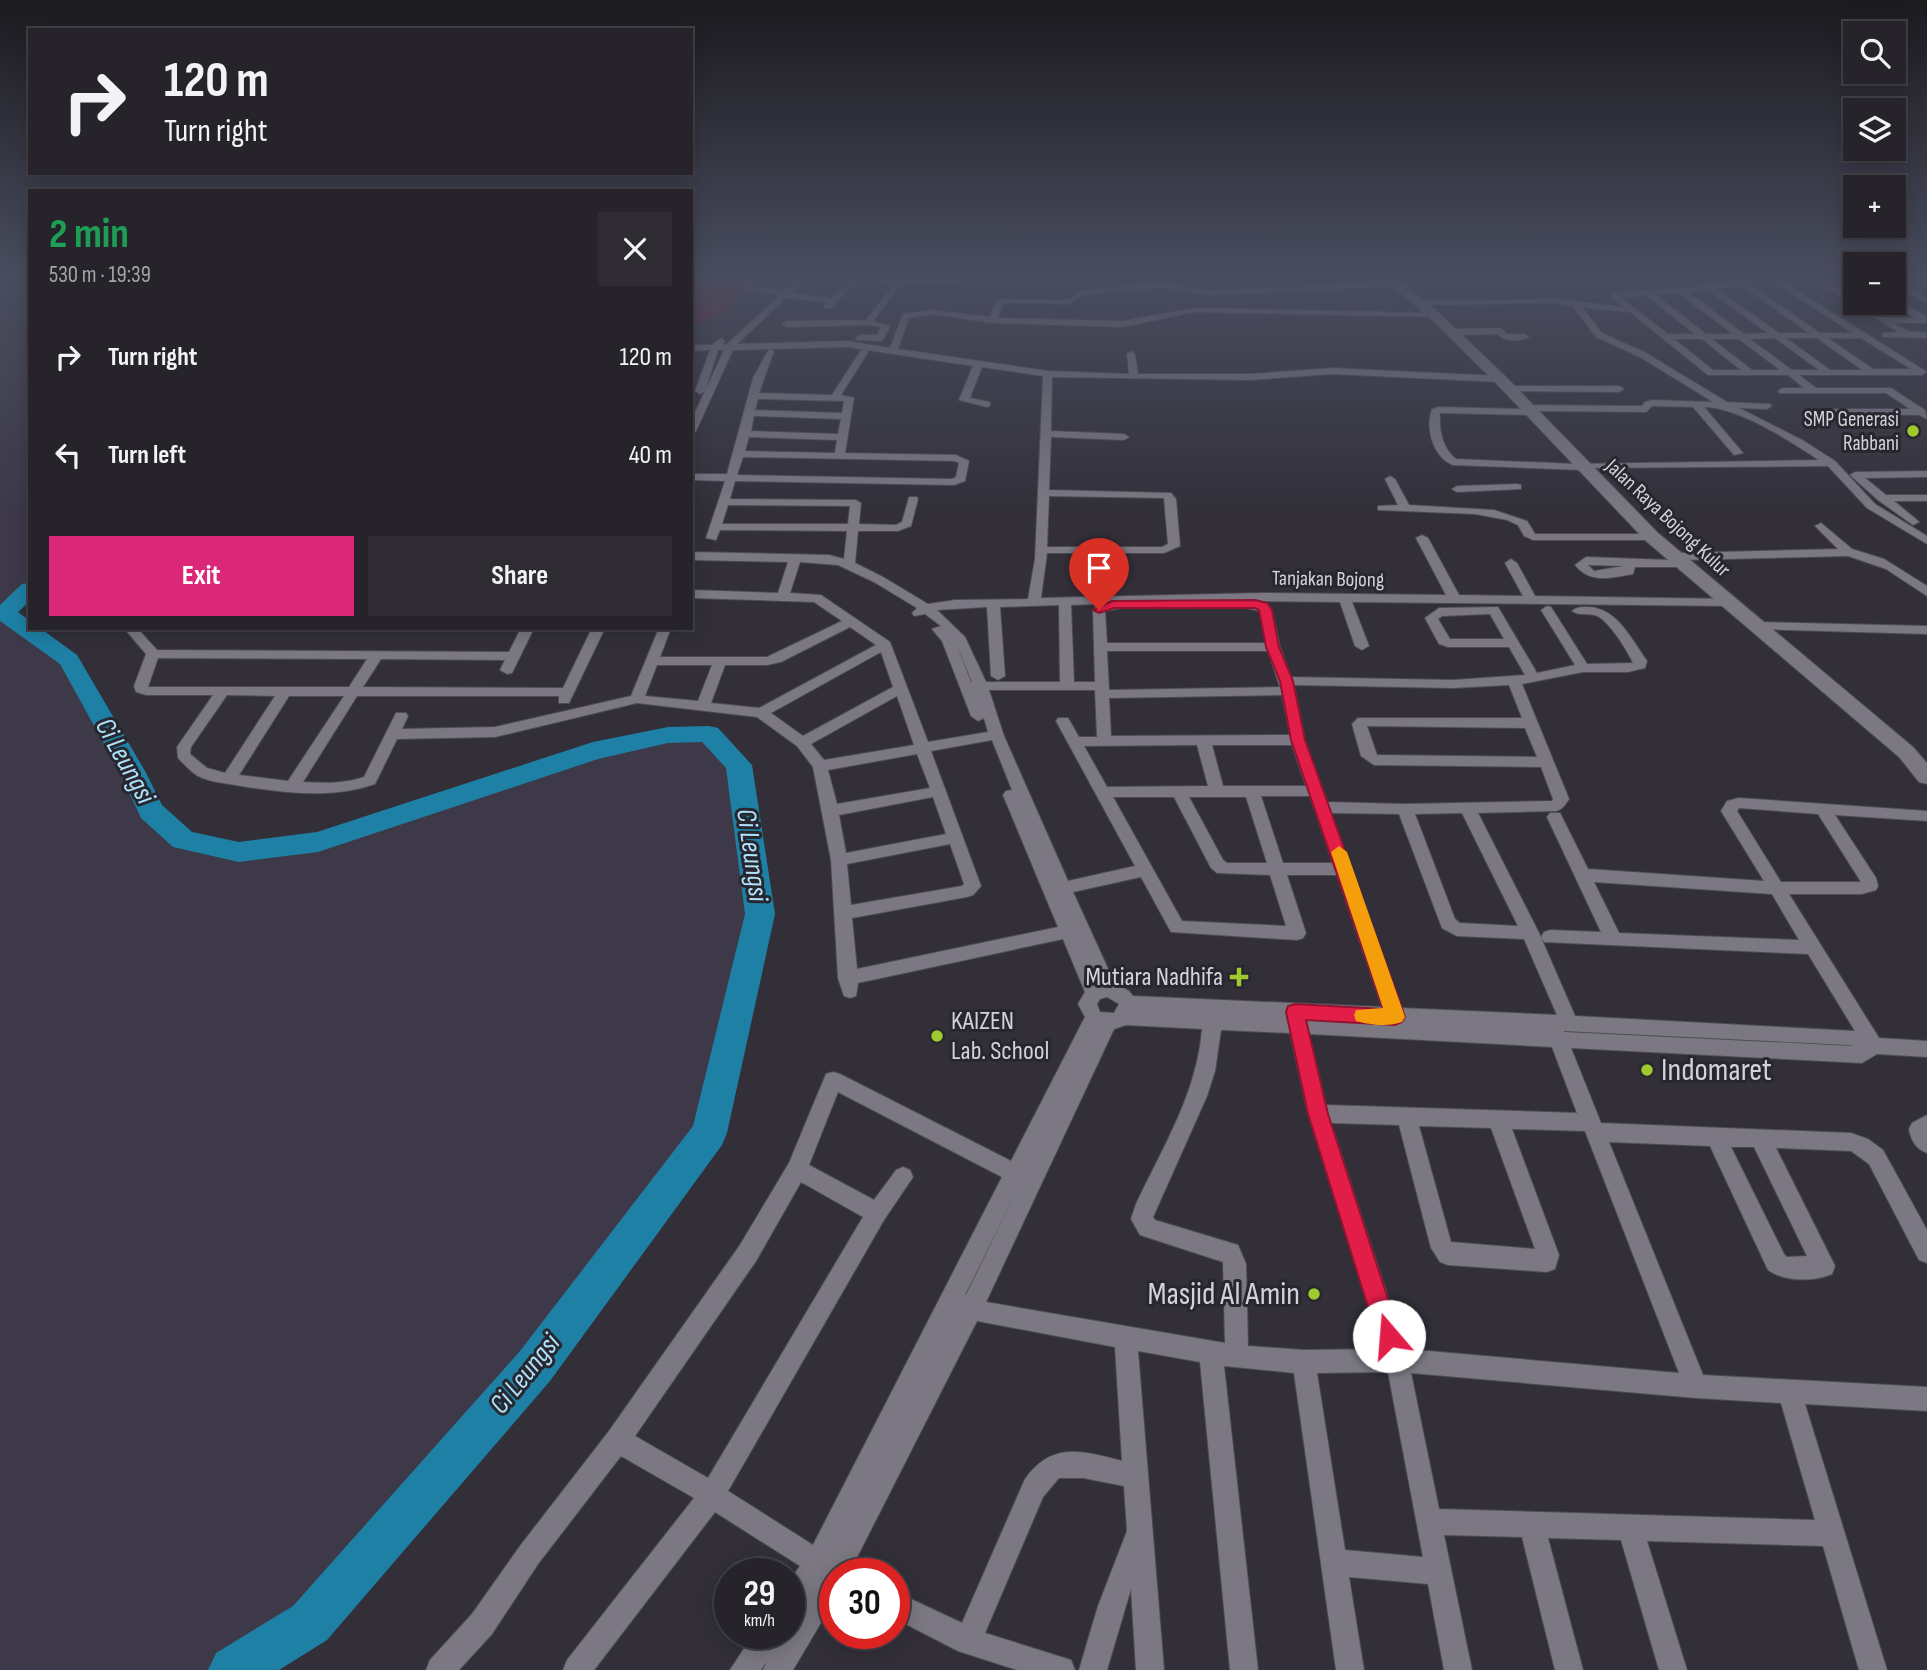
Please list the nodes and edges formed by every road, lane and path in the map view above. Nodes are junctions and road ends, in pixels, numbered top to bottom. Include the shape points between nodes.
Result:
1 (712, 357) edge
2 (723, 357) edge
3 (768, 357) edge
4 (861, 357) edge
5 (936, 357) edge
6 (1131, 357) edge
7 (1477, 357) edge
8 (1646, 357) edge
9 (1689, 357) edge
10 (1730, 357) edge
11 (1770, 357) edge
12 (1807, 357) edge
13 (1849, 357) edge
14 (1898, 357) edge
15 (979, 363) junction
16 (1871, 372) junction
17 (1750, 373) junction
18 (1791, 373) junction
19 (1829, 373) junction
20 (1048, 374) junction
21 (1924, 374) edge
22 (1134, 377) junction
23 (1504, 384) junction
24 (701, 388) edge
25 (1619, 389) dead end
26 (1783, 391) dead end
27 (1814, 391) junction
28 (754, 396) junction
29 (836, 396) junction
30 (987, 404) dead end
31 (1696, 404) junction
32 (693, 405) edge
33 (1726, 405) junction
34 (1767, 406) dead end
35 (1529, 410) junction
36 (1832, 412) dead end
37 (750, 414) junction
38 (1924, 414) edge
39 (844, 416) junction
40 (693, 422) edge
41 (745, 434) junction
42 (1044, 434) junction
43 (842, 437) junction
44 (1125, 437) dead end
45 (1738, 453) dead end
46 (739, 454) junction
47 (839, 457) junction
48 (1831, 463) junction
49 (1580, 466) junction
50 (1927, 474) edge
51 (693, 477) edge
52 (730, 478) junction
53 (835, 478) junction
54 (1390, 479) dead end
55 (1517, 487) dead end
56 (1043, 493) junction
57 (1882, 498) junction
58 (1927, 498) edge
59 (913, 499) dead end
60 (830, 501) junction
61 (723, 502) junction
62 (1382, 508) dead end
63 (1405, 508) junction
64 (1469, 511) junction
65 (1821, 526) dead end
66 (1924, 527) edge
67 (854, 528) junction
68 (1652, 537) junction
69 (1422, 538) dead end
70 (1927, 541) edge
71 (1041, 550) junction
72 (1848, 552) junction
73 (693, 558) edge
74 (1678, 560) junction
75 (794, 562) junction
76 (1630, 562) dead end
77 (849, 563) junction
78 (1511, 563) dead end
79 (1927, 592) edge
80 (693, 594) edge
81 (783, 597) junction
82 (1345, 599) junction
83 (1455, 600) junction
84 (1531, 600) junction
85 (1034, 601) junction
86 (993, 602) junction
87 (1729, 602) junction
88 (1065, 603) dead end
89 (1494, 610) junction
90 (1547, 610) junction
91 (921, 611) junction
92 (852, 621) junction
93 (1758, 626) junction
94 (132, 630) edge
95 (527, 630) edge
96 (598, 630) edge
97 (664, 630) edge
98 (1927, 631) edge
99 (1772, 637) junction
100 (1927, 639) edge
101 (1514, 643) junction
102 (885, 645) junction
103 (1362, 646) dead end
104 (1100, 647) junction
105 (1273, 647) junction
106 (153, 654) junction
107 (376, 656) junction
108 (514, 656) junction
109 (652, 661) junction
110 (719, 663) junction
111 (1583, 668) junction
112 (507, 670) dead end
113 (998, 676) dead end
114 (1534, 677) junction
115 (1514, 681) junction
116 (972, 685) junction
117 (1067, 685) junction
118 (1287, 686) junction
119 (901, 688) junction
120 (1101, 690) junction
121 (223, 691) junction
122 (285, 691) junction
123 (355, 692) junction
124 (567, 692) junction
125 (637, 699) junction
126 (703, 706) junction
127 (761, 713) junction
128 (401, 716) dead end
129 (559, 716) junction
130 (1063, 721) dead end
131 (1530, 723) junction
132 (391, 734) junction
133 (991, 736) junction
134 (1203, 738) junction
135 (1298, 740) junction
136 (1104, 741) junction
137 (802, 743) junction
138 (1073, 743) junction
139 (924, 748) junction
140 (1547, 762) junction
141 (820, 766) junction
142 (1927, 777) edge
143 (229, 778) junction
144 (292, 788) junction
145 (1178, 790) junction
146 (1217, 790) junction
147 (1252, 790) junction
148 (939, 791) junction
149 (1317, 791) junction
150 (1104, 792) junction
151 (1324, 807) junction
152 (1822, 808) junction
153 (1405, 809) junction
154 (1468, 809) junction
155 (831, 811) junction
156 (1927, 816) edge
157 (1555, 817) dead end
158 (954, 838) junction
159 (839, 860) junction
160 (1278, 869) junction
161 (1345, 869) junction
162 (1145, 870) junction
163 (1584, 875) junction
164 (1776, 888) junction
165 (1058, 889) junction
166 (844, 914) junction
167 (1069, 931) junction
168 (1530, 933) junction
169 (1550, 937) dead end
170 (1613, 939) junction
171 (1814, 947) junction
172 (1101, 991) junction
173 (1113, 1015) junction
174 (1296, 1019) junction
175 (1212, 1023) junction
176 (1398, 1025) junction
177 (1559, 1028) junction
178 (1874, 1046) junction
179 (1927, 1049) edge
180 (1318, 1114) junction
181 (1406, 1117) junction
182 (1498, 1119) junction
183 (1927, 1124) edge
184 (1592, 1127) junction
185 (1715, 1135) junction
186 (1760, 1138) junction
187 (1927, 1144) edge
188 (797, 1169) junction
189 (1016, 1174) junction
190 (903, 1177) dead end
191 (877, 1213) junction
192 (1927, 1252) edge
193 (962, 1305) junction
194 (1126, 1339) junction
195 (1211, 1351) junction
196 (1237, 1357) junction
197 (1397, 1360) junction
198 (1304, 1362) junction
199 (1696, 1386) junction
200 (1789, 1391) junction
201 (1925, 1403) edge
202 (618, 1440) junction
203 (1137, 1477) junction
204 (712, 1495) junction
205 (1428, 1522) junction
206 (1532, 1525) junction
207 (1630, 1528) junction
208 (1140, 1533) junction
209 (1832, 1533) junction
210 (835, 1558) edge
211 (1334, 1562) junction
212 (819, 1564) edge
213 (1438, 1572) junction
214 (819, 1578) edge
215 (819, 1589) edge
216 (805, 1590) edge
217 (910, 1612) edge
218 (968, 1641) junction
219 (758, 1649) edge
220 (440, 1670) edge
221 (578, 1670) edge
222 (744, 1670) edge
223 (777, 1670) edge
224 (1061, 1670) edge
225 (1093, 1670) edge
226 (1150, 1670) edge
227 (1244, 1670) edge
228 (1350, 1670) edge
229 (1458, 1670) edge
230 (1569, 1670) edge
231 (1673, 1670) edge
232 (1872, 1670) edge

1 - 24 street
2 - 24 street
3 - 28 street
4 - 29 street
5 - 15 street
6 - 22 street
7 - 23 main road, Jalan Raya Bojong Kulur
8 - 33 street
9 - 17 street via 1709,372
10 - 17 street
11 - 18 street
12 - 19 street
13 - 16 street
14 - 21 street
15 - 20 street
15 - 30 street via 964,400
16 - 19 street
16 - 21 street
17 - 18 street
18 - 19 street
18 - 27 street
20 - 22 street via 1087,379
20 - 42 street
22 - 23 street via 1332,372
23 - 25 street
23 - 35 main road, Jalan Raya Bojong Kulur
24 - 32 street
24 - 40 street
26 - 27 street
27 - 38 street via 1888,390
28 - 29 street
28 - 37 street
29 - 39 street via 849,398
31 - 33 street
31 - 35 street
31 - 45 street
33 - 34 street
33 - 48 street
35 - 49 main road, Jalan Raya Bojong Kulur
35 - 49 street via 1439,410 1433,426 1447,459 1453,462
36 - 38 street
37 - 39 street
37 - 41 street
39 - 43 street
41 - 43 street
41 - 46 street
42 - 44 street
42 - 56 street
43 - 47 street
46 - 47 street
46 - 52 street
47 - 53 street via 964,461 957,481
48 - 49 street
48 - 70 street via 1871,506
49 - 68 main road, Jalan Raya Bojong Kulur
50 - 57 street via 1855,475
51 - 52 street
52 - 53 street
52 - 61 street
53 - 60 street
54 - 63 street
55 - 64 street via 1453,484
56 - 71 street
56 - 71 street via 1167,495 1174,547
57 - 58 street
57 - 66 street
59 - 67 street via 903,527
60 - 61 street
60 - 67 street via 858,504
61 - 67 street via 713,533
62 - 63 street
63 - 64 street
64 - 68 street via 1516,519 1534,537
65 - 72 street
67 - 77 street
68 - 74 main road, Jalan Raya Bojong Kulur
69 - 83 street
71 - 85 street
72 - 74 street
72 - 79 street via 1869,555
73 - 75 street
74 - 76 street
74 - 87 main road, Jalan Raya Bojong Kulur
75 - 77 street via 829,559
75 - 81 street
75 - 91 street via 845,570
77 - 91 street
78 - 84 street
80 - 81 street
81 - 92 street via 817,598
82 - 83 street, Tanjakan Bojong
82 - 85 street, Tanjakan Bojong
82 - 103 street
83 - 84 street, Tanjakan Bojong
84 - 87 street, Tanjakan Bojong
85 - 86 street, Tanjakan Bojong
86 - 91 street, Tanjakan Bojong
86 - 113 street
87 - 93 main road, Jalan Raya Bojong Kulur
88 - 117 street
89 - 90 street
89 - 101 street
89 - 101 street via 1439,612 1431,618 1448,643
90 - 111 street
90 - 111 street via 1603,613 1640,661 1628,668
91 - 116 street via 948,640
92 - 102 street
92 - 110 street via 776,659
93 - 98 street
93 - 99 main road, Jalan Raya Bojong Kulur
94 - 106 street
95 - 108 street
96 - 124 street
97 - 109 street
99 - 100 street
99 - 142 main road, Jalan Raya Bojong Kulur via 1906,752
101 - 114 street
102 - 119 street
102 - 127 street
104 - 105 street
104 - 105 street via 1099,610 1105,606 1255,604 1266,610
104 - 120 street
105 - 118 street
106 - 107 street
106 - 121 street via 141,689
107 - 108 street
107 - 123 street
108 - 112 street
109 - 110 street
109 - 125 street
110 - 126 street
111 - 114 street
114 - 115 street
115 - 118 street
115 - 131 street
116 - 117 street
116 - 133 street
117 - 120 street
118 - 120 street
118 - 135 street
119 - 137 street
119 - 139 street
120 - 136 street
121 - 122 street
121 - 143 street via 183,755 202,772
122 - 123 street
122 - 143 street
123 - 124 street
123 - 144 street
124 - 129 street
125 - 126 street
125 - 129 street
126 - 127 street
127 - 137 street
128 - 132 street
129 - 132 street via 495,732
130 - 138 street
131 - 140 street
131 - 140 street via 1359,724 1368,756 1374,760
132 - 144 street via 374,776 363,783
133 - 139 street
133 - 165 street
134 - 135 street
134 - 136 street
134 - 146 street
135 - 149 street
136 - 138 street
137 - 141 street
138 - 150 street
139 - 141 street
139 - 148 street
140 - 154 street via 1561,799 1556,806
141 - 155 street
143 - 144 street
145 - 146 street
145 - 150 street
145 - 160 street via 1219,867
146 - 147 street
147 - 149 street
147 - 160 street
148 - 155 street
148 - 158 street
149 - 151 street
150 - 162 street
151 - 153 street
151 - 161 street
152 - 156 street
152 - 164 street via 1738,803 1730,808
152 - 164 street via 1871,884 1862,888
153 - 154 street
153 - 168 street via 1448,923 1457,929
154 - 168 street
155 - 159 street
157 - 163 street
158 - 159 street
158 - 166 street via 972,883 970,890
159 - 166 street
160 - 161 street
160 - 162 street via 1297,931 1294,934 1177,927
161 - 176 street
162 - 165 street
163 - 164 street
163 - 170 street
164 - 171 street
165 - 167 street
165 - 172 street
166 - 167 street via 848,985
167 - 172 street
168 - 177 street
169 - 170 street
170 - 171 street
171 - 178 street
172 - 173 street via 1124,996
172 - 173 street via 1087,1004
173 - 174 street
173 - 175 street
173 - 189 street
173 - 193 street
174 - 175 street
174 - 176 street
174 - 180 street
175 - 196 street via 1204,1081 1142,1219 1148,1227 1230,1253 1235,1264
176 - 177 street
177 - 178 street via 1862,1055
177 - 184 street
178 - 179 street
180 - 181 street
180 - 197 street
181 - 182 street
181 - 182 street via 1445,1252 1547,1261
182 - 184 street
183 - 187 street via 1919,1129
184 - 185 street
184 - 199 street
185 - 186 street
185 - 186 street via 1776,1262 1784,1268 1824,1266
186 - 192 street via 1851,1142 1868,1150
188 - 189 street via 833,1080
188 - 191 street
188 - 202 street via 748,1253
189 - 193 street
190 - 191 street
191 - 204 street
193 - 194 street
193 - 210 street
194 - 195 street
194 - 203 street
195 - 196 street
195 - 227 street
196 - 198 street
197 - 198 street
197 - 199 street
197 - 205 street
198 - 211 street
199 - 200 street
200 - 201 street
200 - 209 street
202 - 204 street
202 - 220 street via 482,1624
203 - 208 street
203 - 218 street via 1075,1465 1053,1467 1043,1476
204 - 212 street
204 - 221 street
205 - 206 street
205 - 213 street
206 - 207 street
206 - 230 street
207 - 209 street
207 - 231 street
208 - 225 street via 1111,1606
208 - 226 street
209 - 232 street
211 - 213 street
211 - 228 street
213 - 229 street
214 - 216 street
215 - 223 street
217 - 218 street
218 - 224 street
219 - 222 street

